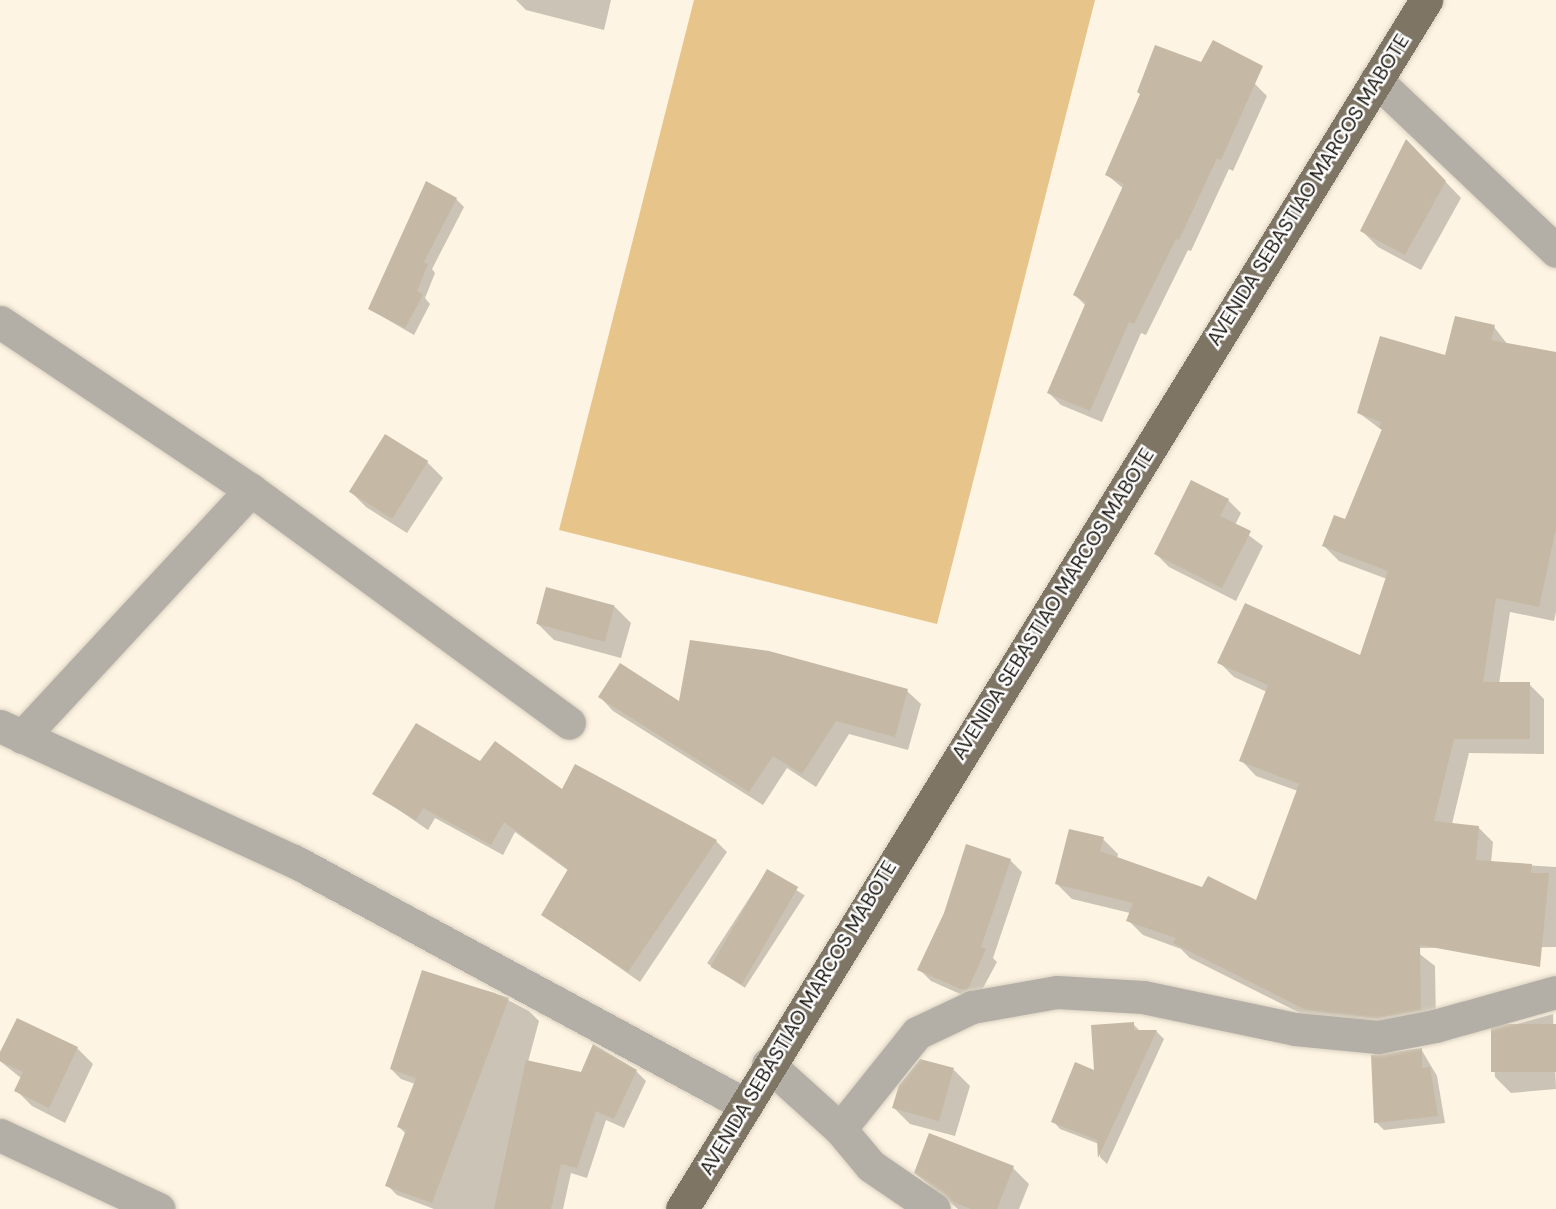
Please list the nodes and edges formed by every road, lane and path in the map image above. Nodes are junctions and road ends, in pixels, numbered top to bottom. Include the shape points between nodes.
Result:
1 (1426, 0) edge
2 (1376, 80) junction
3 (1556, 251) edge
4 (0, 322) edge
5 (251, 490) junction
6 (569, 723) dead end
7 (11, 732) edge
8 (1556, 992) edge
9 (768, 1064) junction
10 (746, 1105) junction
11 (840, 1129) junction
12 (0, 1135) edge
13 (159, 1209) edge
14 (682, 1209) edge
15 (934, 1209) edge

1 - 2 main road, AVENIDA SEBASTIAO MARCOS MABOTE
2 - 3 street
2 - 9 main road, AVENIDA SEBASTIAO MARCOS MABOTE
4 - 5 street
5 - 6 street
5 - 7 street
7 - 10 street via 294,861
8 - 11 street via 1435,1026 1378,1036 1295,1029 1143,997 1057,992 972,1007 917,1033
9 - 10 main road, AVENIDA SEBASTIAO MARCOS MABOTE
9 - 11 street
10 - 14 main road, AVENIDA SEBASTIAO MARCOS MABOTE
11 - 15 street via 871,1166
12 - 13 street

